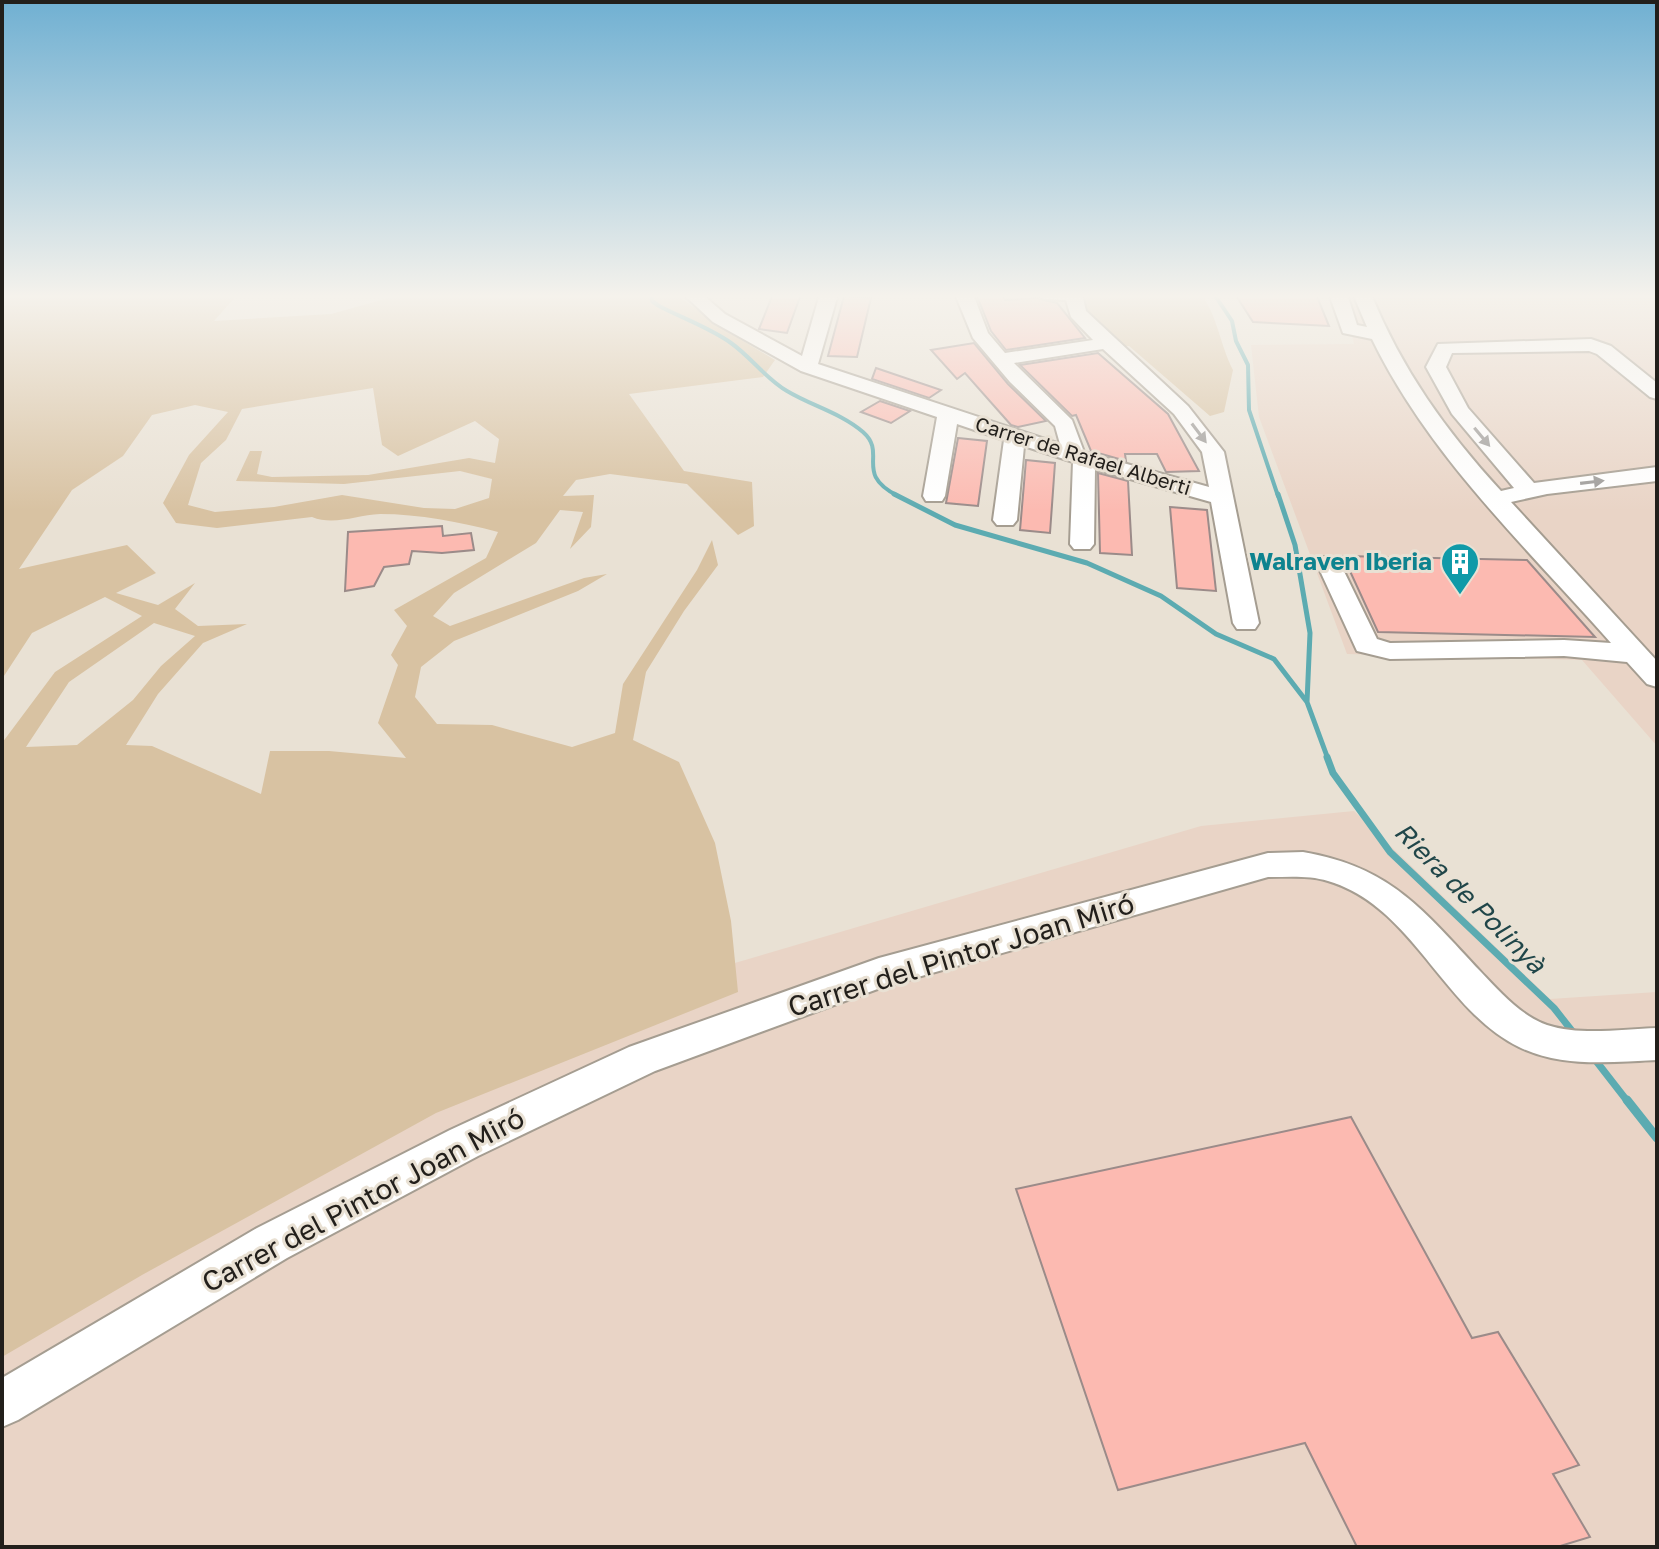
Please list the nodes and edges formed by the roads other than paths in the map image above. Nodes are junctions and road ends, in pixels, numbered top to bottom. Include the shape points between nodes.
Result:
1 (1008, 366) edge
2 (1133, 366) edge
3 (1396, 366) edge
4 (1436, 366) edge
5 (1624, 366) edge
6 (808, 367) edge
7 (1657, 393) edge
8 (948, 413) junction
9 (1015, 436) junction
10 (1079, 457) junction
11 (1657, 474) edge
12 (1528, 491) junction
13 (934, 496) dead end
14 (1222, 498) junction
15 (1497, 500) junction
16 (1005, 520) dead end
17 (1082, 544) dead end
18 (1328, 562) dead end
19 (1246, 623) dead end
20 (1632, 649) junction
21 (1657, 678) edge
22 (1657, 1044) edge
23 (2, 1404) edge

1 - 10 street via 1065,424
2 -> 14 street via 1181,410 1213,452
3 - 15 street via 1423,414
4 -> 12 street via 1459,410
7 -> 5 street
6 - 8 street, Carrer de Rafael Alberti
8 - 9 street, Carrer de Rafael Alberti
8 - 13 street
9 - 10 street, Carrer de Rafael Alberti
9 - 16 street
10 - 14 street, Carrer de Rafael Alberti
10 - 17 street
12 -> 11 street
12 - 15 street
12 - 20 street via 1522,498 1530,508 1635,620
14 - 19 street
15 - 20 street
18 - 20 street via 1366,645 1390,651
20 - 21 street
22 - 23 street, Carrer del Pintor Joan Miró via 1538,1039 1494,1011 1366,882 1327,866 1268,865 879,973 642,1059 464,1143 272,1243

